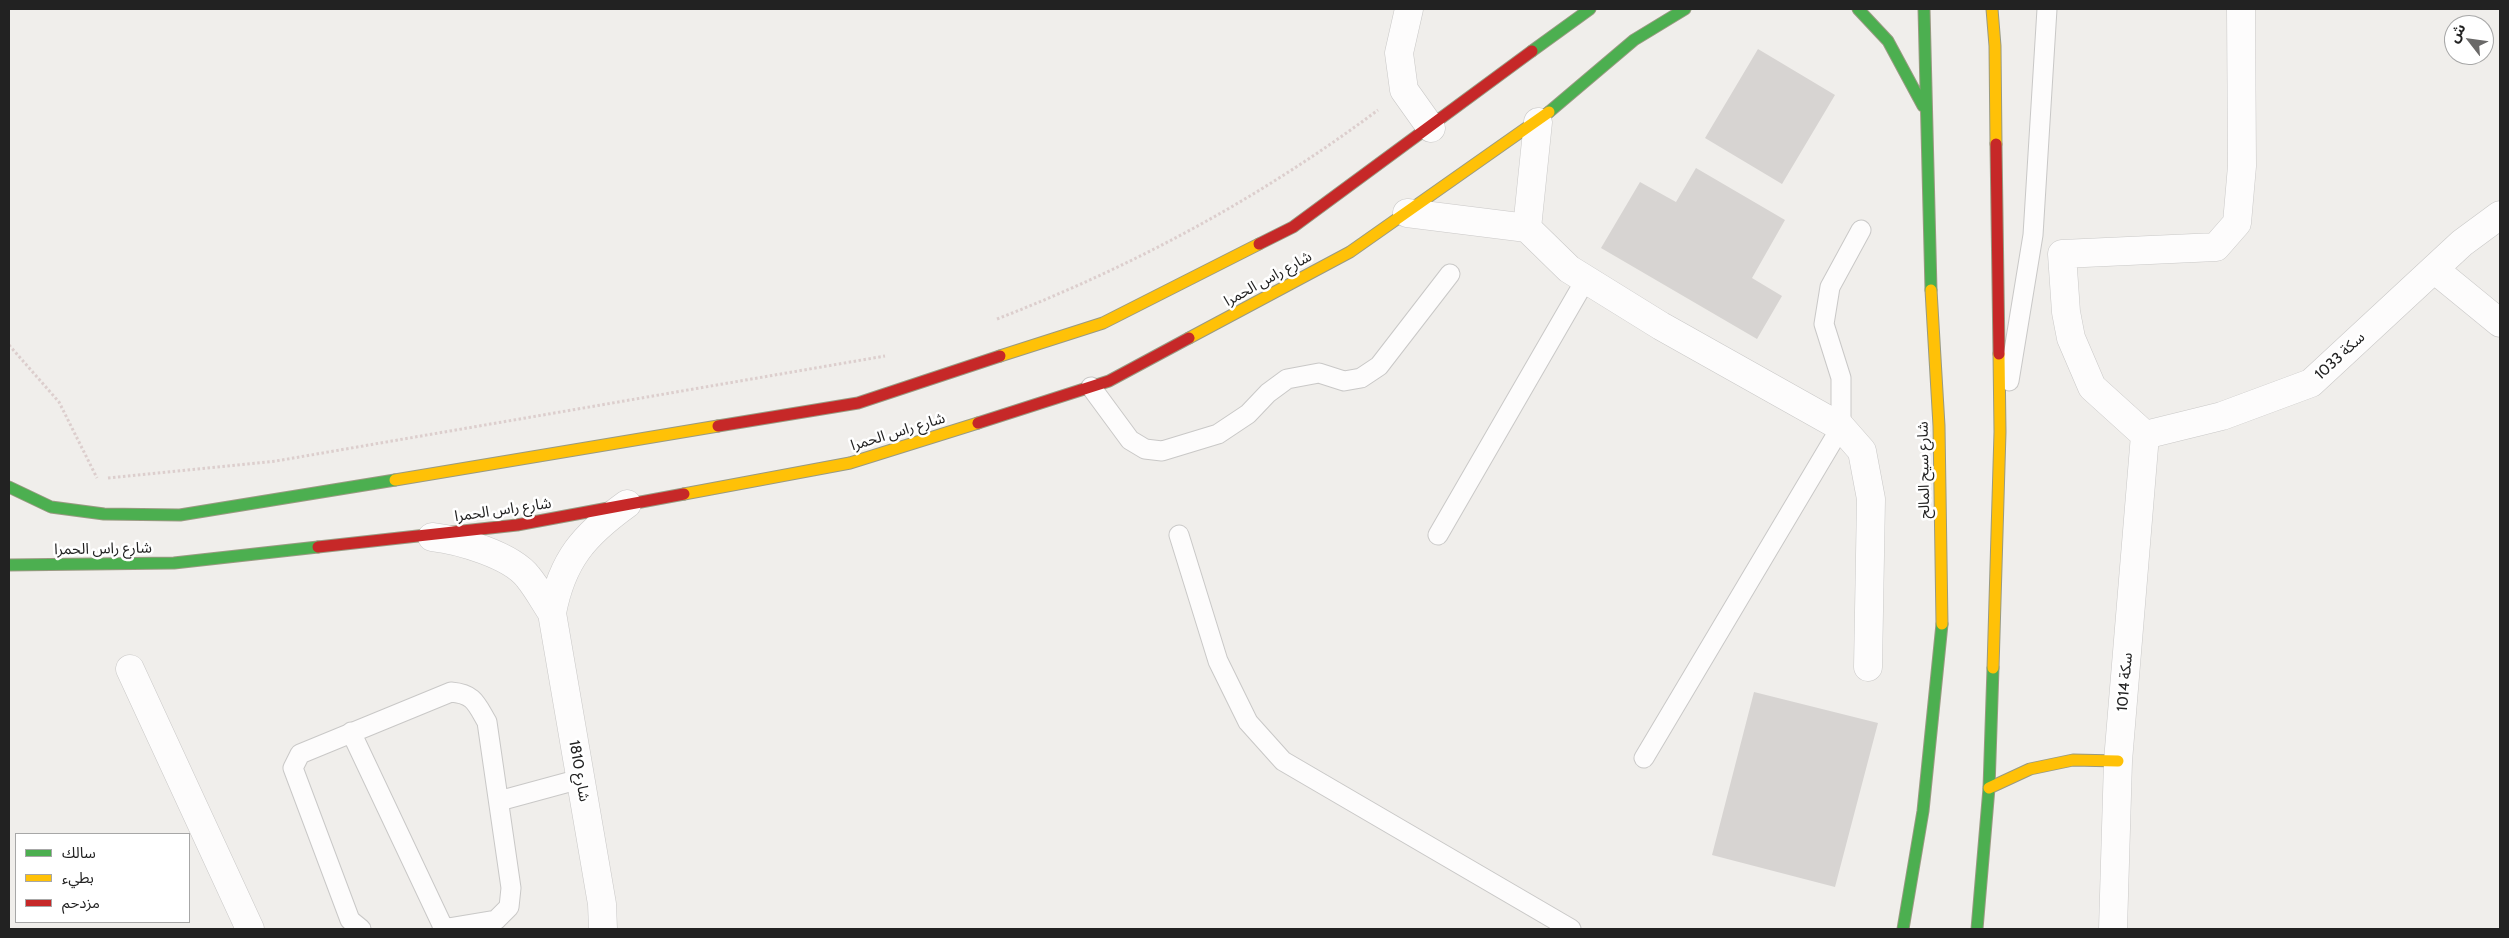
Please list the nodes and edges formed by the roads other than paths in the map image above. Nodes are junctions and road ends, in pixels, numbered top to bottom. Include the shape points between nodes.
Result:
1 (1409, 9) edge
2 (1590, 9) edge
3 (1684, 9) edge
4 (1858, 9) edge
5 (1924, 9) edge
6 (1992, 9) edge
7 (2047, 9) edge
8 (2241, 9) edge
9 (1926, 110) junction
10 (1538, 122) junction
11 (1431, 128) junction
12 (1406, 212) junction
13 (2500, 215) edge
14 (1527, 228) junction
15 (1861, 230) dead end
16 (2434, 269) junction
17 (1450, 274) dead end
18 (1586, 279) junction
19 (2500, 323) edge
20 (1091, 387) junction
21 (1842, 427) junction
22 (2000, 432) junction
23 (2145, 435) junction
24 (9, 487) edge
25 (627, 504) junction
26 (1179, 535) dead end
27 (1438, 535) dead end
28 (419, 536) junction
29 (9, 566) edge
30 (552, 613) junction
31 (1868, 667) dead end
32 (130, 670) dead end
33 (351, 732) junction
34 (1644, 758) dead end
35 (2118, 761) junction
36 (580, 779) junction
37 (1989, 788) junction
38 (499, 801) junction
39 (250, 929) edge
40 (361, 929) edge
41 (443, 929) edge
42 (603, 929) edge
43 (1571, 929) edge
44 (1903, 929) edge
45 (1977, 929) edge
46 (2114, 929) edge

1 - 11 street via 1399,52 1404,90
2 - 11 street
3 - 10 street, شارع راس الحمرا via 1634,40
4 - 9 street via 1885,35
5 - 9 street, شارع سيح المالح
6 - 22 street
7 - 22 lane via 2033,235
8 - 23 street via 2242,166 2237,223 2216,247 2062,254 2071,338 2092,387
9 - 44 street, شارع سيح المالح via 1929,256 1939,426 1942,629 1923,811
10 - 12 street, شارع راس الحمرا
10 - 14 street
11 - 24 street via 1293,227 1104,323 858,403 180,515 104,514 51,507
12 - 14 street
12 - 20 street, شارع راس الحمرا via 1333,261 1109,381
13 - 16 street, سكة 1033
14 - 18 street via 1569,269
15 - 21 lane via 1830,287 1824,324 1840,378
16 - 19 street
16 - 23 street, سكة 1033 via 2311,383 2222,416
17 - 20 lane via 1379,366 1361,378 1344,381 1319,373 1287,379 1248,414 1218,434 1162,451 1145,449 1130,440
18 - 21 street via 1661,326
18 - 27 lane
20 - 25 street, شارع راس الحمرا via 850,463
21 - 31 street via 1862,451 1871,499
21 - 34 lane
22 - 37 street
23 - 35 street, سكة 1014
25 - 28 street, شارع راس الحمرا via 517,525
25 - 30 street, شارع 1810 via 573,554 557,586
26 - 43 lane via 1218,660 1248,722 1282,761
28 - 29 street, شارع راس الحمرا via 174,563
28 - 30 street, شارع 1810 via 476,546 502,558 527,575
30 - 36 street, شارع 1810
32 - 39 street
33 - 38 lane via 451,692 463,693 474,700 487,722
33 - 40 lane via 300,754 293,768 350,920
33 - 41 lane
35 - 37 street via 2073,760 2030,768
35 - 46 street, سكة 1014
36 - 38 lane
36 - 42 street, شارع 1810 via 602,904
37 - 45 street
38 - 41 lane via 511,888 509,907 496,920

